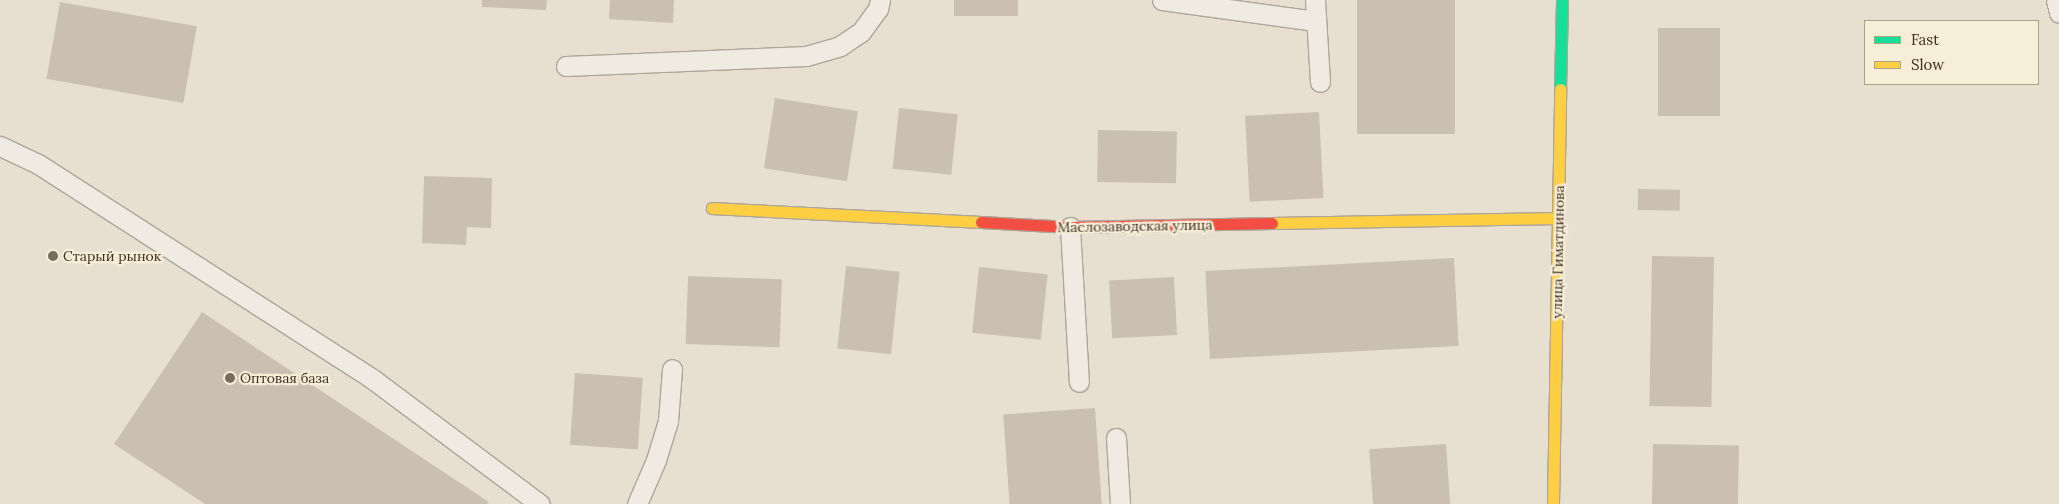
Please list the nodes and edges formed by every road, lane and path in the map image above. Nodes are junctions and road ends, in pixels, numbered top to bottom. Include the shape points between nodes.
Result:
1 (880, 0) edge
2 (1162, 0) edge
3 (1314, 0) edge
4 (1562, 0) edge
5 (2056, 0) edge
6 (2059, 13) edge
7 (1316, 21) junction
8 (566, 66) dead end
9 (1320, 82) dead end
10 (0, 146) edge
11 (712, 208) dead end
12 (1559, 218) junction
13 (1070, 227) junction
14 (672, 369) dead end
15 (1079, 382) dead end
16 (1116, 438) dead end
17 (529, 501) edge
18 (637, 504) edge
19 (1120, 504) edge
20 (1553, 504) edge

1 - 8 lane via 861,32 840,46 806,56
2 - 7 lane
3 - 7 lane
4 - 12 street, улица Гиматдинова
5 - 6 lane
7 - 9 lane
10 - 17 lane via 38,164 374,380
11 - 13 street, Маслозаводская улица
12 - 13 street, Маслозаводская улица
12 - 20 street, улица Гиматдинова
13 - 15 lane
14 - 18 lane via 668,421
16 - 19 lane

